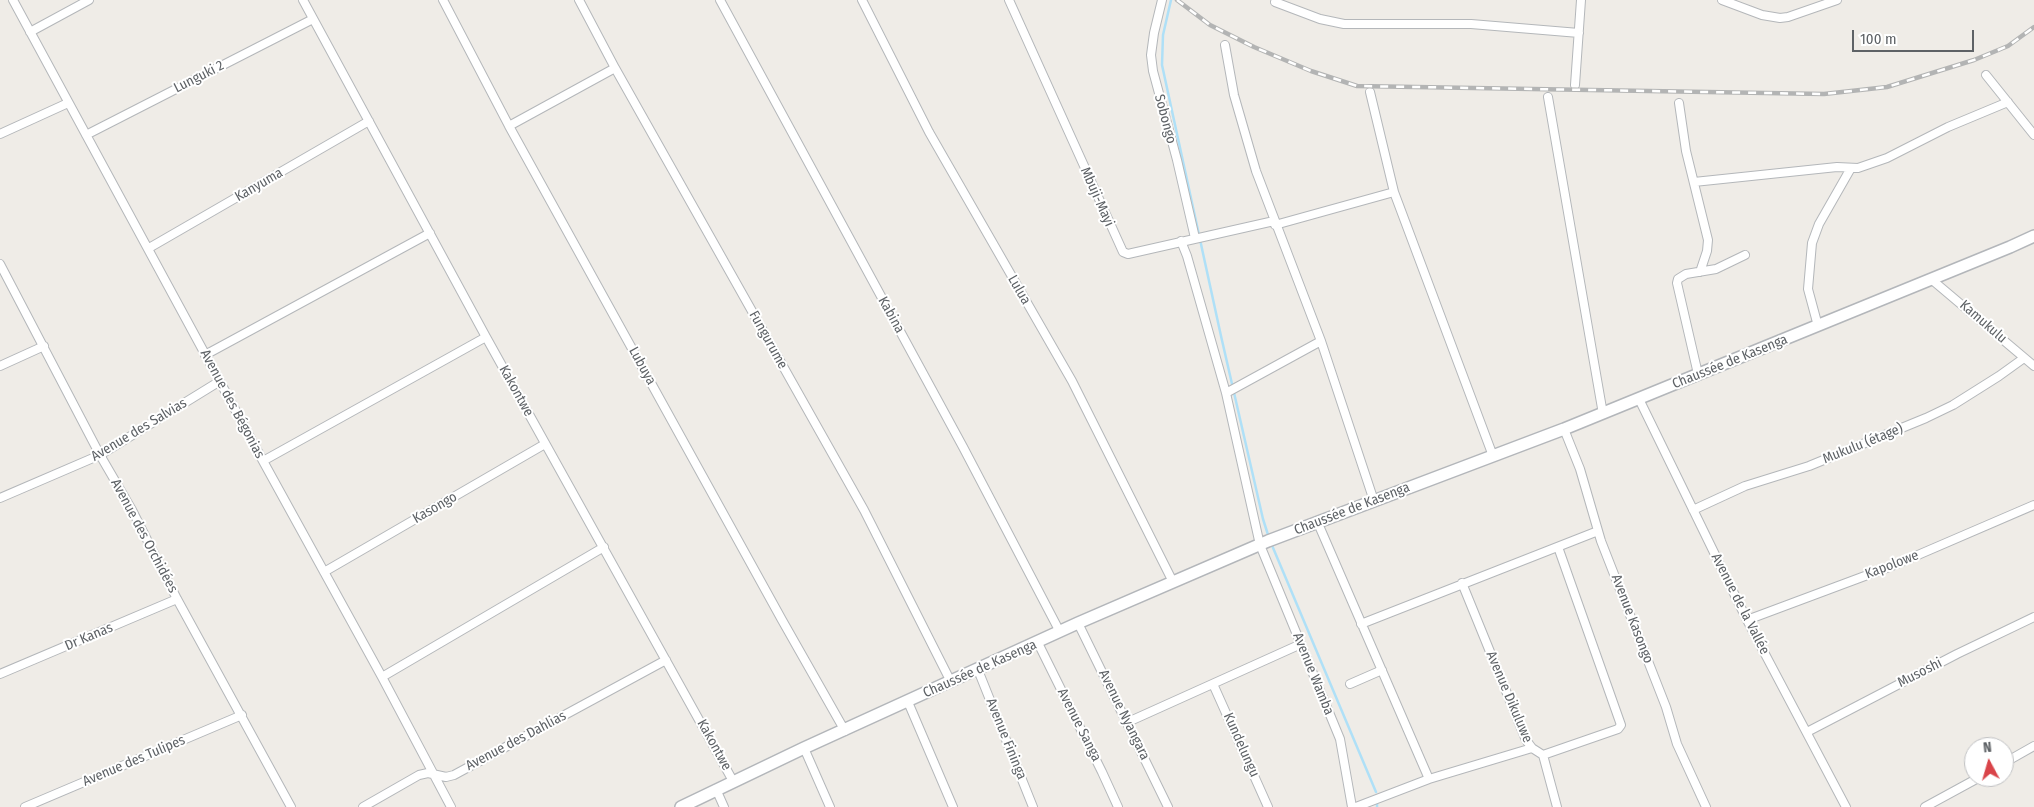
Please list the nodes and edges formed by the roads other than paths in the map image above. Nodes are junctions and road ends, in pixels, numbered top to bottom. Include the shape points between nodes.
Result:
1 (13, 0) edge
2 (89, 0) edge
3 (303, 0) edge
4 (442, 0) edge
5 (579, 0) edge
6 (720, 0) edge
7 (862, 0) edge
8 (1009, 0) edge
9 (1162, 0) edge
10 (1581, 0) edge
11 (1722, 0) edge
12 (1837, 0) edge
13 (1275, 2) dead end
14 (313, 19) junction
15 (30, 32) junction
16 (1579, 33) junction
17 (1226, 45) dead end
18 (615, 68) junction
19 (1986, 75) dead end
20 (1575, 85) dead end
21 (1370, 92) dead end
22 (1548, 96) dead end
23 (2008, 102) junction
24 (68, 103) junction
25 (1679, 103) dead end
26 (369, 121) junction
27 (509, 126) junction
28 (0, 134) edge
29 (86, 135) junction
30 (2034, 135) edge
31 (1851, 168) junction
32 (1694, 182) junction
33 (1394, 192) junction
34 (1275, 223) junction
35 (430, 233) junction
36 (2034, 236) edge
37 (1195, 238) junction
38 (1180, 241) junction
39 (149, 248) junction
40 (1745, 255) dead end
41 (0, 264) edge
42 (1700, 272) junction
43 (1931, 279) junction
44 (1818, 326) junction
45 (486, 337) junction
46 (1321, 341) junction
47 (44, 346) junction
48 (205, 355) junction
49 (2024, 358) junction
50 (0, 366) edge
51 (2034, 366) edge
52 (1698, 374) junction
53 (220, 381) junction
54 (1226, 393) junction
55 (1639, 399) junction
56 (1603, 414) junction
57 (1564, 430) junction
58 (545, 444) junction
59 (100, 455) junction
60 (1494, 456) junction
61 (263, 461) junction
62 (0, 498) edge
63 (1374, 500) junction
64 (2034, 505) edge
65 (1693, 510) junction
66 (1317, 521) junction
67 (1598, 531) junction
68 (1267, 541) junction
69 (604, 547) junction
70 (1558, 547) junction
71 (324, 572) junction
72 (1173, 582) junction
73 (1462, 583) junction
74 (177, 599) junction
75 (2034, 617) edge
76 (1747, 620) junction
77 (1078, 623) junction
78 (1361, 624) junction
79 (1060, 632) junction
80 (1038, 643) junction
81 (1302, 644) junction
82 (666, 660) junction
83 (978, 670) junction
84 (1382, 670) junction
85 (0, 674) edge
86 (382, 677) junction
87 (951, 682) junction
88 (1213, 684) junction
89 (1350, 684) dead end
90 (908, 702) junction
91 (242, 715) junction
92 (1128, 722) junction
93 (845, 731) junction
94 (1807, 732) junction
95 (2034, 746) edge
96 (804, 748) junction
97 (1532, 748) junction
98 (1543, 755) junction
99 (2014, 757) edge
100 (433, 774) junction
101 (1429, 779) junction
102 (733, 781) junction
103 (1964, 786) edge
104 (716, 789) junction
105 (26, 807) edge
106 (291, 807) edge
107 (363, 807) edge
108 (451, 807) edge
109 (681, 807) edge
110 (724, 807) edge
111 (830, 807) edge
112 (953, 807) edge
113 (1033, 807) edge
114 (1118, 807) edge
115 (1168, 807) edge
116 (1268, 807) edge
117 (1352, 807) edge
118 (1356, 807) edge
119 (1557, 807) edge
120 (1706, 807) edge
121 (1846, 807) edge
122 (1925, 807) edge

1 - 15 street, Avenue des Bégonias
2 - 15 street
3 - 14 street, Kakontwe
4 - 27 street, Lubuya
5 - 18 street, Fungurume
6 - 79 street, Kabina
7 - 72 street, Lulua via 929,132 1072,381
8 - 38 street, Mbuji-Mayi via 1122,252 1128,254
9 - 37 street, Sobongo via 1151,55 1153,71
10 - 16 street
11 - 12 street via 1780,18
13 - 16 street via 1320,19 1344,24 1471,24
14 - 26 street, Kakontwe
14 - 29 street, Lunguki 2
15 - 24 street, Avenue des Bégonias
16 - 20 street
17 - 34 street via 1242,127
18 - 27 street
18 - 87 street, Fungurume via 864,510
19 - 23 street
21 - 33 street
22 - 56 street
23 - 30 street
23 - 31 street via 1948,127 1887,158
24 - 28 street
24 - 29 street, Avenue des Bégonias
25 - 32 street
26 - 35 street, Kakontwe
26 - 39 street, Kanyuma
27 - 93 street, Lubuya
29 - 39 street, Avenue des Bégonias
31 - 32 street
31 - 44 street via 1819,224 1812,243 1808,289
32 - 42 street via 1708,240
33 - 34 street, Mbuji-Mayi
33 - 60 street
34 - 37 street, Mbuji-Mayi
34 - 46 street
35 - 45 street, Kakontwe
35 - 48 street
36 - 43 main road, Chaussée de Kasenga
37 - 38 street, Mbuji-Mayi
38 - 54 street, Avenue Wamba
39 - 48 street, Avenue des Bégonias
40 - 42 street
41 - 47 street, Avenue des Orchidées
42 - 52 street via 1683,275 1678,281
43 - 44 main road, Chaussée de Kasenga
43 - 49 street, Kamukulu
44 - 52 main road, Chaussée de Kasenga
45 - 58 street, Kakontwe
45 - 61 street
46 - 54 street
46 - 63 street
47 - 50 street
47 - 59 street, Avenue des Orchidées
48 - 53 street, Avenue des Bégonias
49 - 51 street, Kamukulu
49 - 65 street, Mukulu (étage) via 1926,418 1809,466 1745,486
52 - 55 main road, Chaussée de Kasenga
53 - 59 street, Avenue des Salvias
53 - 61 street, Avenue des Bégonias
54 - 68 street, Avenue Wamba
55 - 56 main road, Chaussée de Kasenga
55 - 65 street, Avenue de la Vallée
56 - 57 main road, Chaussée de Kasenga
57 - 60 main road, Chaussée de Kasenga
57 - 67 street, Avenue Kasongo via 1580,469
58 - 69 street, Kakontwe
58 - 71 street, Kasongo
59 - 62 street, Avenue des Salvias
59 - 74 street, Avenue des Orchidées
60 - 63 main road, Chaussée de Kasenga
61 - 71 street, Avenue des Bégonias
63 - 66 main road, Chaussée de Kasenga
64 - 76 street, Kapolowe via 1897,564
65 - 76 street, Avenue de la Vallée
66 - 68 main road, Chaussée de Kasenga
66 - 78 street
67 - 70 street
67 - 120 street, Avenue Kasongo via 1678,744
68 - 72 main road, Chaussée de Kasenga
68 - 81 street, Avenue Wamba
69 - 82 street, Kakontwe
69 - 86 street
70 - 73 street
70 - 98 street via 1621,724 1618,729
71 - 86 street, Avenue des Bégonias
72 - 77 main road, Chaussée de Kasenga
73 - 78 street
73 - 97 street, Avenue Dikuluwe
74 - 85 street, Dr Kanas
74 - 91 street, Avenue des Orchidées
75 - 94 street, Musoshi
76 - 94 street, Avenue de la Vallée
77 - 79 main road, Chaussée de Kasenga
77 - 92 street, Avenue Nyangara
78 - 84 street
79 - 80 main road, Chaussée de Kasenga
80 - 83 main road, Chaussée de Kasenga
80 - 114 street, Avenue Sanga
81 - 88 street
81 - 117 street, Avenue Wamba via 1340,739
82 - 100 street, Avenue des Dahlias via 454,775
82 - 102 street, Kakontwe
83 - 87 main road, Chaussée de Kasenga
83 - 113 street, Avenue Fininga
84 - 89 street
84 - 101 street
86 - 100 street, Avenue des Bégonias
87 - 90 main road, Chaussée de Kasenga
88 - 92 street
88 - 116 street, Kundelungu
90 - 93 main road, Chaussée de Kasenga
90 - 112 street
91 - 105 street, Avenue des Tulipes
91 - 106 street, Avenue des Orchidées
92 - 115 street, Avenue Nyangara
93 - 96 main road, Chaussée de Kasenga
94 - 121 street, Avenue de la Vallée
95 - 99 street
96 - 102 main road, Chaussée de Kasenga
96 - 111 street
97 - 98 street, Avenue Dikuluwe
97 - 101 street
98 - 119 street, Avenue Dikuluwe
100 - 107 street, Avenue des Dahlias via 419,776
100 - 108 street, Avenue des Bégonias
101 - 118 street
102 - 104 main road, Chaussée de Kasenga
103 - 122 street
104 - 109 main road, Chaussée de Kasenga
104 - 110 street

